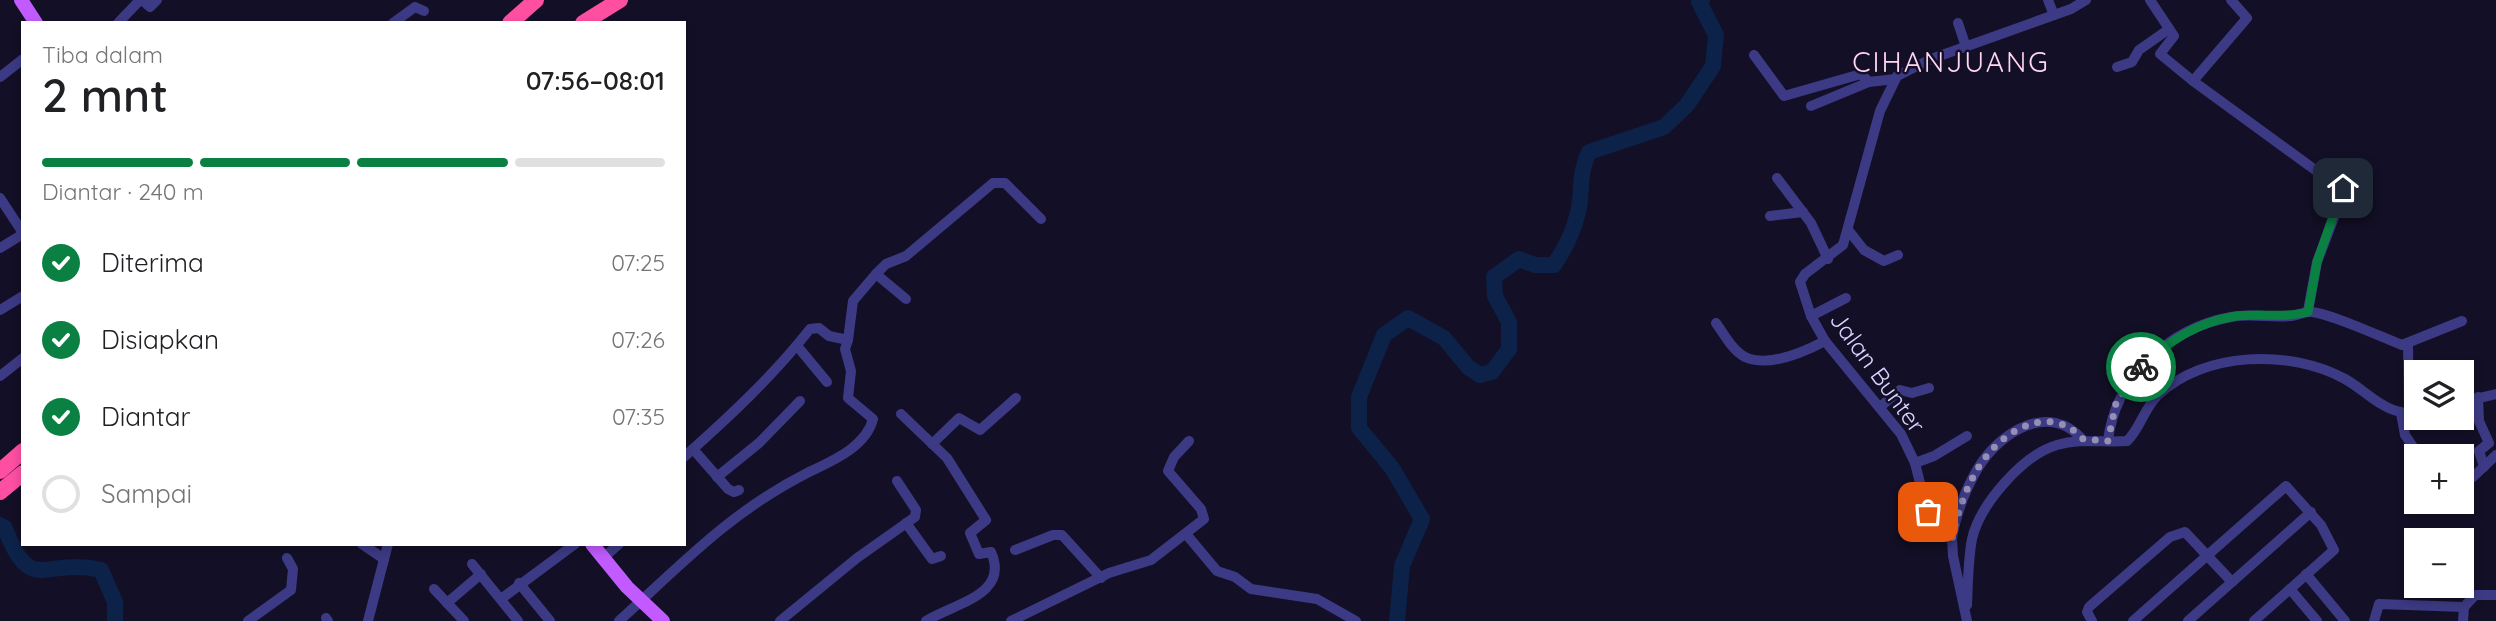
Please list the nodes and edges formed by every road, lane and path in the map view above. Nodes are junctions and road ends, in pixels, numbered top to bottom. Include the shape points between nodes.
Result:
1 (21, 0) edge
2 (141, 0) edge
3 (158, 0) edge
4 (536, 0) edge
5 (620, 0) edge
6 (2048, 0) edge
7 (2086, 0) edge
8 (2150, 0) edge
9 (2231, 0) edge
10 (424, 11) dead end
11 (2054, 15) junction
12 (35, 21) edge
13 (120, 21) edge
14 (396, 21) edge
15 (512, 21) edge
16 (586, 21) edge
17 (1958, 23) dead end
18 (2169, 29) junction
19 (1966, 47) junction
20 (1754, 55) dead end
21 (21, 61) edge
22 (2117, 67) dead end
23 (0, 77) edge
24 (1895, 79) junction
25 (2193, 81) junction
26 (1868, 82) junction
27 (1811, 106) dead end
28 (1777, 178) dead end
29 (0, 198) edge
30 (1803, 212) junction
31 (1770, 216) dead end
32 (19, 219) edge
33 (1041, 219) dead end
34 (1849, 231) junction
35 (21, 235) edge
36 (0, 248) edge
37 (1898, 255) dead end
38 (1828, 259) junction
39 (876, 274) junction
40 (21, 297) edge
41 (1846, 298) dead end
42 (906, 299) dead end
43 (0, 310) edge
44 (2308, 312) junction
45 (1811, 316) junction
46 (2462, 321) dead end
47 (1716, 323) dead end
48 (848, 340) junction
49 (1825, 341) junction
50 (2408, 344) junction
51 (799, 347) junction
52 (21, 360) edge
53 (2408, 360) edge
54 (0, 376) edge
55 (827, 382) dead end
56 (1929, 388) dead end
57 (2496, 394) edge
58 (2478, 397) junction
59 (1016, 398) dead end
60 (2474, 398) edge
61 (800, 401) dead end
62 (1880, 407) junction
63 (2404, 409) edge
64 (901, 414) dead end
65 (1967, 436) dead end
66 (2083, 439) junction
67 (1189, 441) dead end
68 (2108, 441) junction
69 (932, 443) junction
70 (21, 453) edge
71 (689, 453) edge
72 (2496, 455) edge
73 (1915, 463) junction
74 (2484, 467) junction
75 (0, 471) edge
76 (21, 475) edge
77 (2474, 476) edge
78 (717, 477) junction
79 (897, 481) dead end
80 (739, 490) dead end
81 (0, 492) edge
82 (2311, 512) junction
83 (906, 523) junction
84 (1186, 534) junction
85 (1952, 539) junction
86 (365, 546) edge
87 (387, 546) edge
88 (572, 546) edge
89 (593, 546) edge
90 (617, 546) edge
91 (1015, 550) dead end
92 (2209, 554) junction
93 (942, 556) dead end
94 (287, 558) dead end
95 (384, 559) junction
96 (602, 559) junction
97 (472, 564) dead end
98 (481, 574) junction
99 (2306, 574) junction
100 (1101, 578) junction
101 (2232, 582) junction
102 (519, 583) junction
103 (434, 589) dead end
104 (2290, 589) junction
105 (2496, 596) edge
106 (500, 599) junction
107 (640, 601) junction
108 (447, 603) junction
109 (2464, 607) junction
110 (1966, 619) edge
111 (2258, 620) edge
112 (248, 621) edge
113 (368, 621) edge
114 (464, 621) edge
115 (518, 621) edge
116 (550, 621) edge
117 (619, 621) edge
118 (663, 621) edge
119 (780, 621) edge
120 (926, 621) edge
121 (1011, 621) edge
122 (1356, 621) edge
123 (2092, 621) edge
124 (2133, 621) edge
125 (2189, 621) edge
126 (2317, 621) edge
127 (2345, 621) edge
128 (2374, 621) edge
129 (2463, 621) edge

1 - 12 main road
2 - 3 street via 150,7
2 - 13 street
4 - 15 highway
5 - 16 highway
6 - 11 street
7 - 11 street
8 - 18 street
9 - 25 street via 2247,18
10 - 14 street via 415,7
11 - 19 street
17 - 19 street
18 - 22 street via 2139,50 2133,62
18 - 25 street via 2174,38 2160,54
19 - 24 street
20 - 26 street via 1784,96 1861,74
21 - 23 street
24 - 26 street
24 - 34 street, Jalan Bunter via 1880,111
25 - 44 street via 2343,188 2317,262
26 - 27 street
28 - 30 street
29 - 32 street
30 - 31 street
30 - 38 street
33 - 39 street via 999,181 906,256
34 - 37 street via 1864,250 1884,261
34 - 38 street, Jalan Bunter via 1843,246
35 - 36 street
38 - 45 street, Jalan Bunter via 1800,282
39 - 42 street
39 - 48 street via 853,301
40 - 43 street
41 - 45 street
44 - 50 street
44 - 68 street via 2232,317 2171,341 2140,369 2116,403
45 - 49 street, Jalan Bunter
46 - 50 street
47 - 49 street via 1739,352 1753,359 1793,357
48 - 51 street via 814,328
48 - 107 street via 848,398 873,419 865,436 749,508 695,548
49 - 62 street, Jalan Bunter
50 - 53 street
51 - 55 street
51 - 71 street
52 - 54 street
56 - 62 street via 1912,393 1900,390
57 - 58 street
58 - 60 street
58 - 74 street via 2479,421 2489,443 2479,451
59 - 69 street via 980,430 959,418
61 - 78 street
62 - 73 street, Jalan Bunter
63 - 68 street via 2331,371 2254,359 2207,368 2170,386 2149,405 2129,439
64 - 69 street
65 - 73 street
66 - 68 street
66 - 85 street via 2057,421 2014,432 1979,466 1961,504
66 - 110 street via 2058,444 2030,458 1994,497 1973,537
67 - 84 street via 1168,471 1205,515
69 - 120 street via 957,472 986,520 969,536 979,554 991,552 997,568 995,580 982,595
70 - 75 highway
71 - 78 street
72 - 74 street
73 - 85 street, Jalan Bunter via 1926,507
74 - 77 street
76 - 81 highway
78 - 80 street via 732,492
79 - 83 street via 916,510
82 - 92 street via 2286,486
82 - 99 street via 2334,550
82 - 101 street
83 - 93 street via 932,559
83 - 119 street
84 - 100 street via 1140,565
84 - 122 street via 1217,571 1251,589 1317,599
85 - 110 street
86 - 95 street
87 - 95 street
88 - 102 street
89 - 96 main road
90 - 96 street
91 - 100 street via 1062,535
92 - 101 street
92 - 123 street via 2190,534 2171,537 2089,607
92 - 124 street
94 - 112 street via 293,569 291,590 259,608
95 - 113 street
96 - 107 main road
97 - 98 street
98 - 106 street
98 - 108 street
99 - 104 street
99 - 127 street
100 - 121 street
101 - 125 street
102 - 106 street
102 - 116 street
103 - 108 street
104 - 111 street
104 - 126 street
105 - 109 street via 2474,595
106 - 115 street
107 - 117 street
107 - 118 main road
108 - 114 street
109 - 128 street via 2379,604
109 - 129 street

